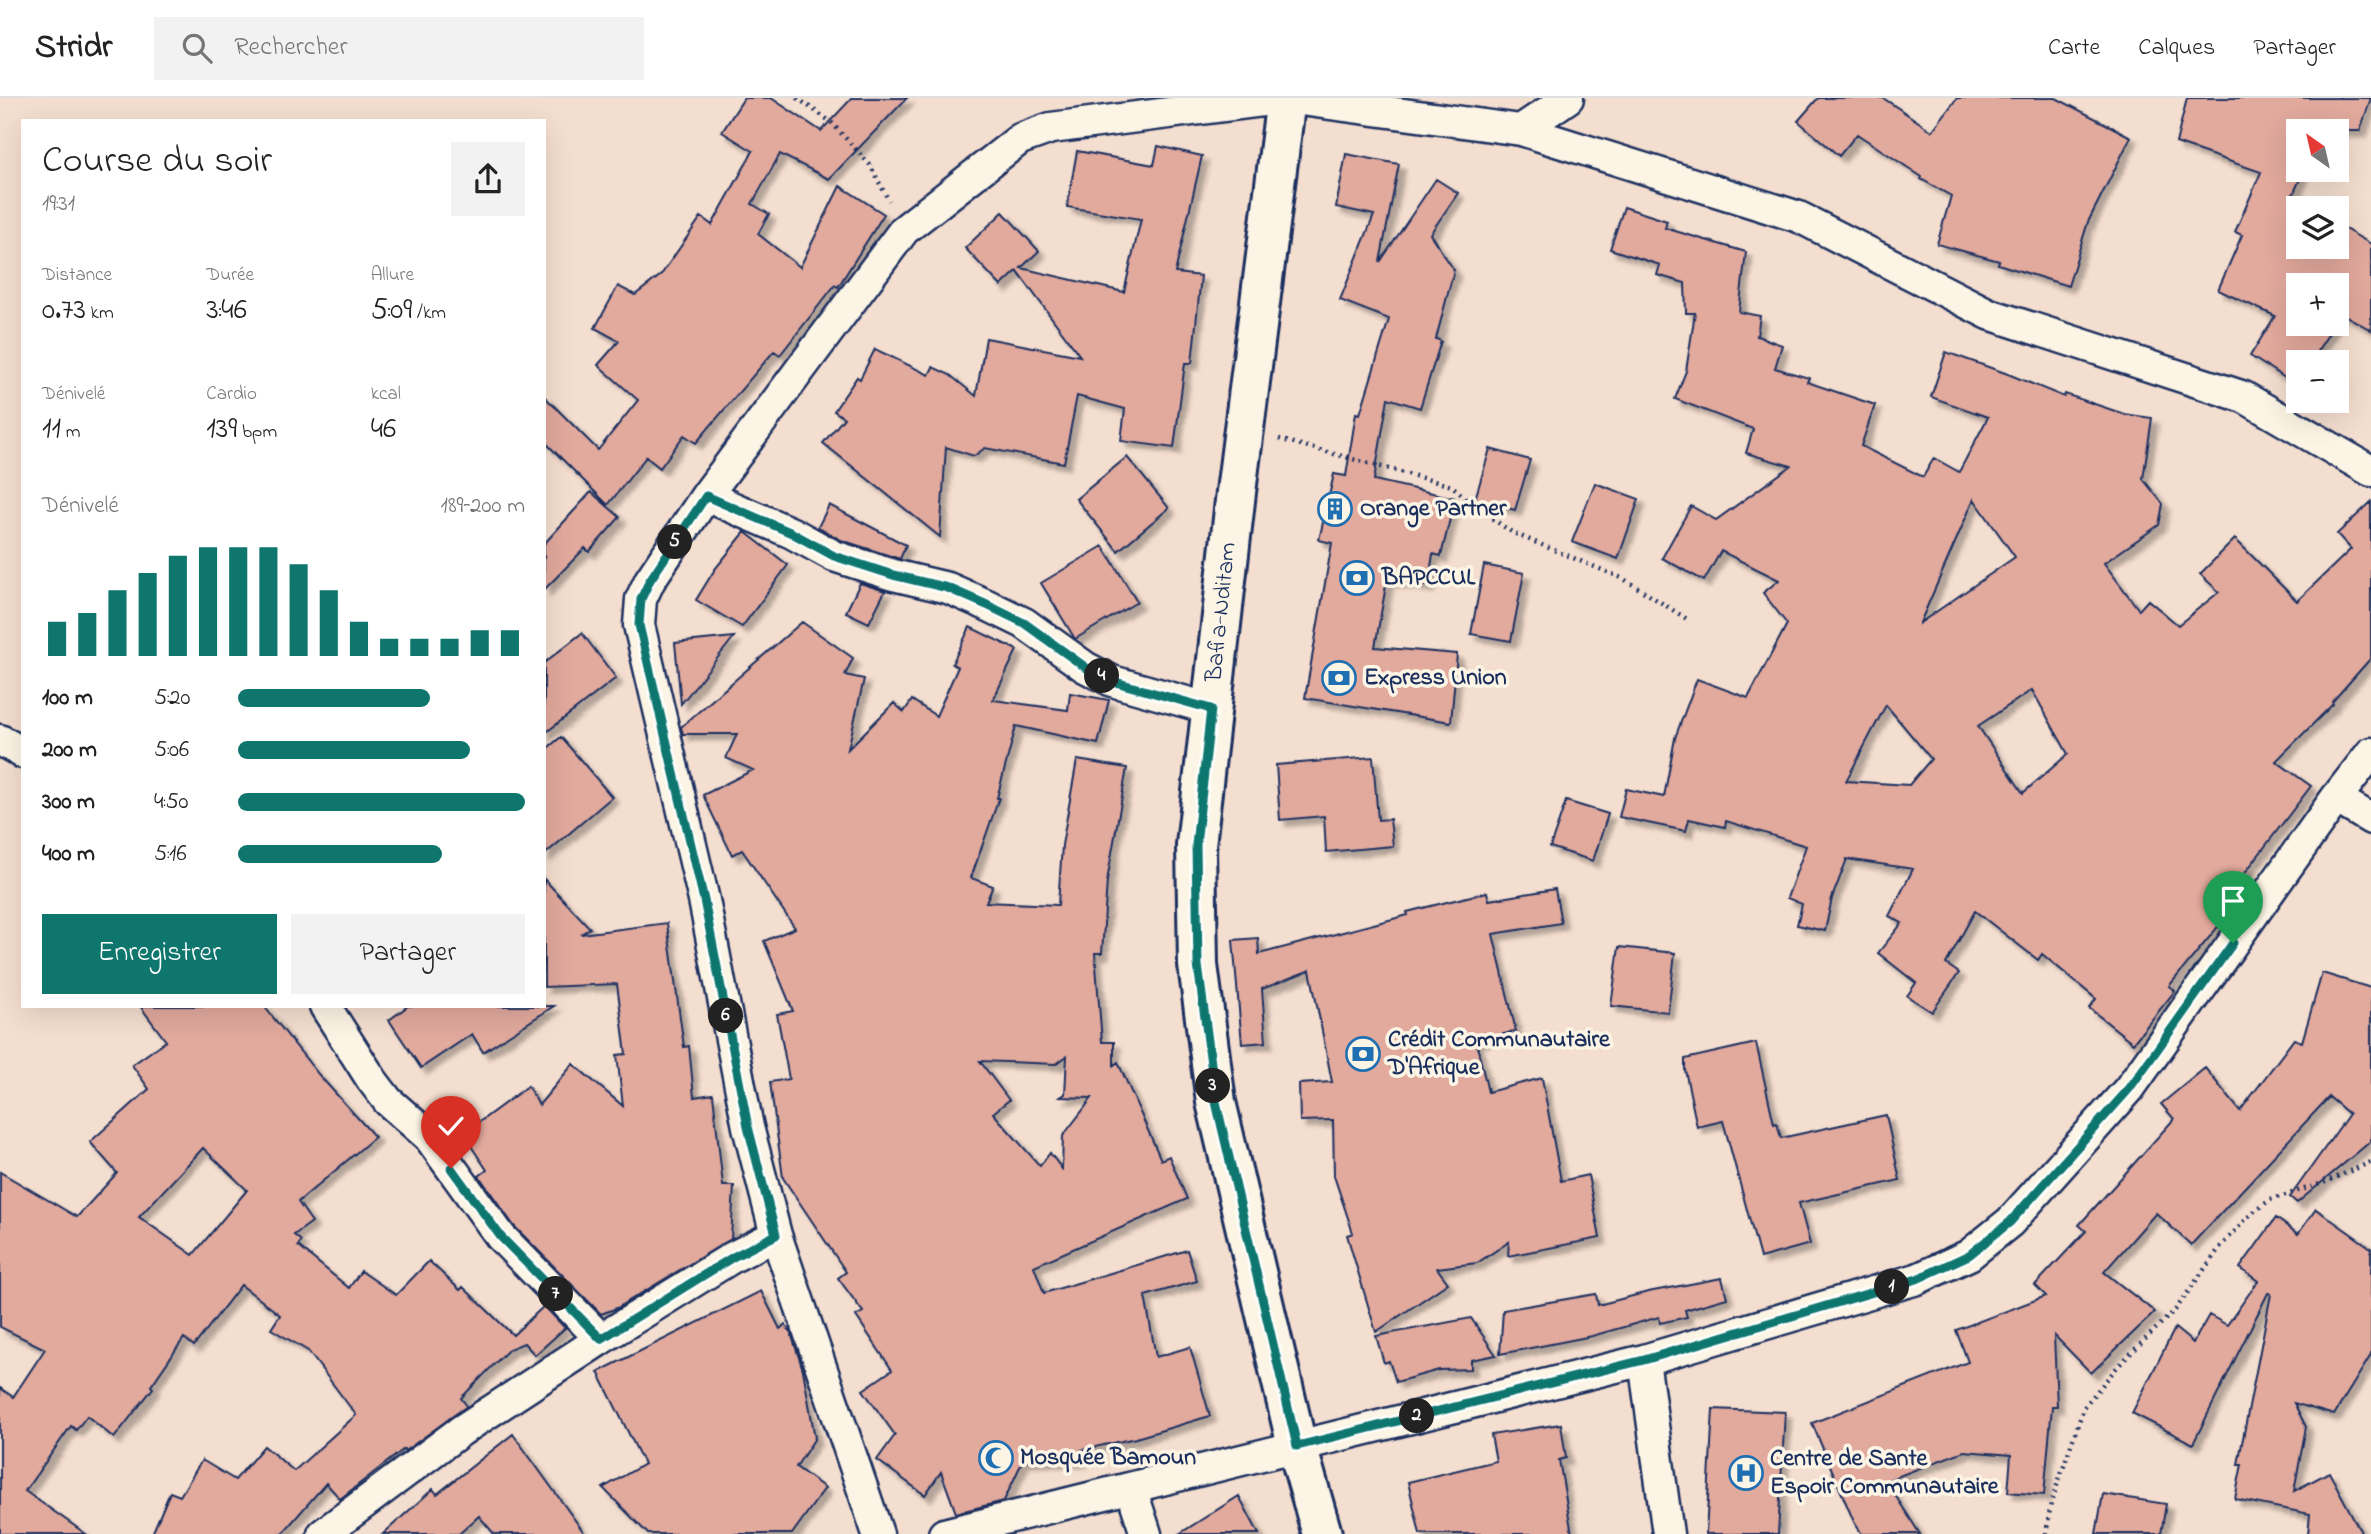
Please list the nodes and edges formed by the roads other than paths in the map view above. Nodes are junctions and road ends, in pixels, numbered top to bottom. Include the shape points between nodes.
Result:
1 (1286, 98) edge
2 (1568, 98) edge
3 (1521, 131) junction
4 (2371, 471) edge
5 (706, 496) junction
6 (1211, 709) junction
7 (0, 740) edge
8 (21, 752) edge
9 (2371, 753) edge
10 (2336, 798) junction
11 (2371, 819) edge
12 (326, 1008) edge
13 (776, 1235) junction
14 (601, 1339) junction
15 (1644, 1360) junction
16 (1297, 1446) junction
17 (1131, 1488) junction
18 (323, 1534) edge
19 (878, 1534) edge
20 (944, 1534) edge
21 (1146, 1534) edge
22 (1322, 1534) edge
23 (1668, 1534) edge

1 - 3 street
1 - 5 street via 1051,128 1020,139 904,230
1 - 6 main road, Bafia-Nditam
2 - 3 street
3 - 4 street via 1799,217 1989,314 2244,397
5 - 6 street via 834,556 948,588 987,605 1024,623 1112,681
5 - 13 street via 650,580 641,599 639,625 704,900 748,1127
6 - 16 main road, Bafia-Nditam via 1196,845 1198,965 1216,1102
7 - 8 street
9 - 10 street
10 - 11 street
10 - 15 street via 2129,1089 2010,1222 1969,1255 1917,1279
12 - 14 street via 388,1101 429,1137 501,1237
13 - 14 street
13 - 19 street
14 - 18 street via 462,1430
15 - 16 street
15 - 23 street
16 - 17 street
16 - 22 main road, Bafia-Nditam
17 - 20 street
17 - 21 street

